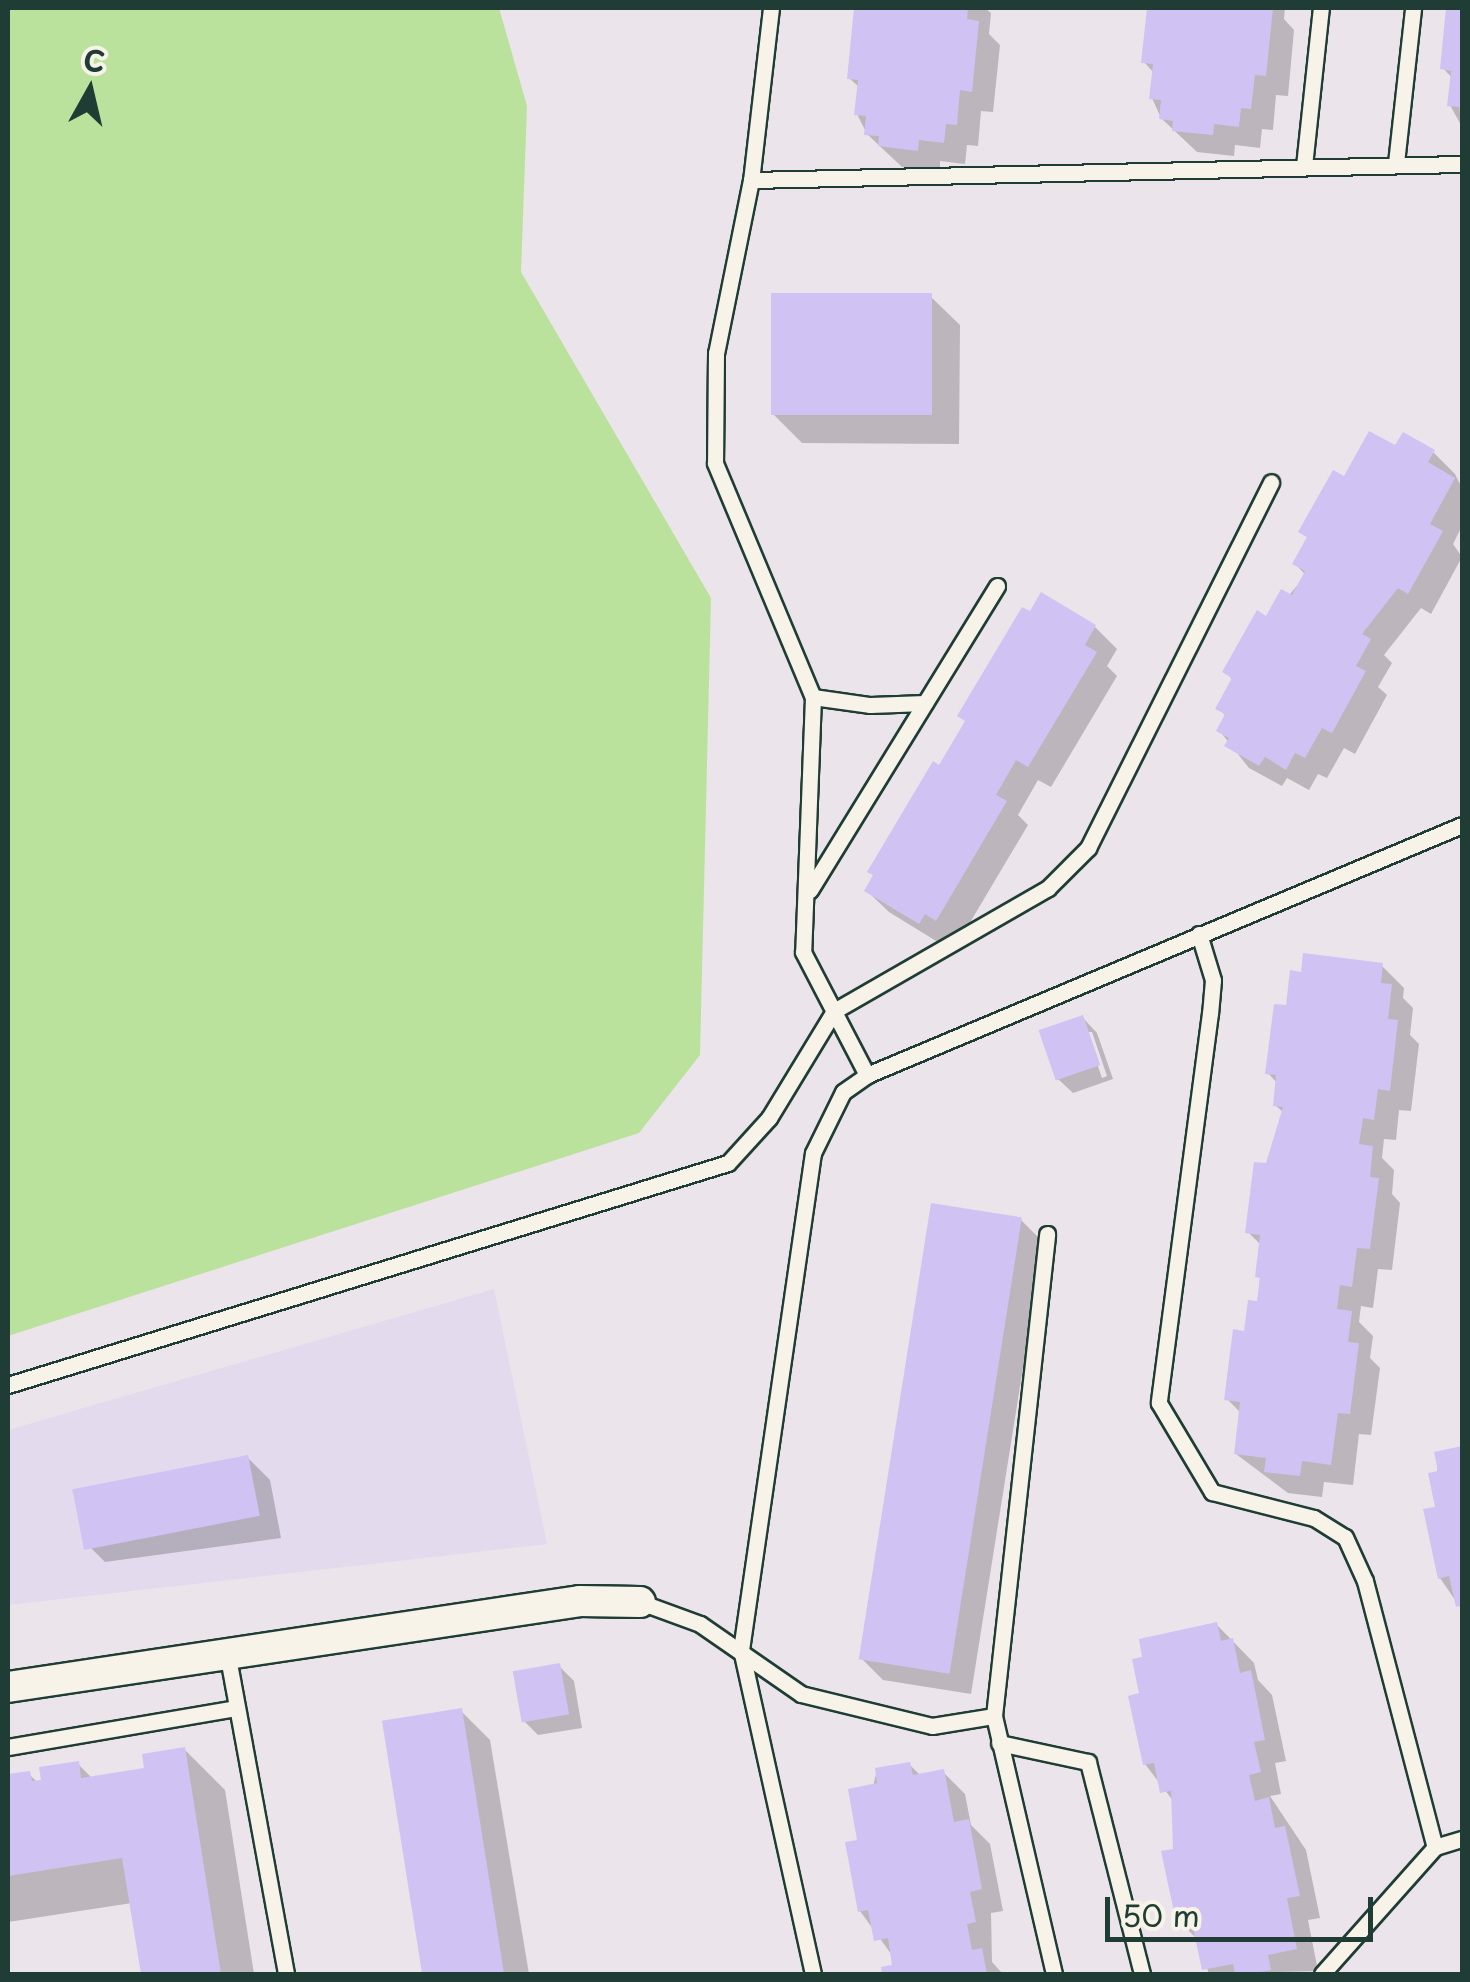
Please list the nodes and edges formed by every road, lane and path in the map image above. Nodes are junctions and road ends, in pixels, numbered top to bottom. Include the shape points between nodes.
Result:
1 (771, 8) edge
2 (1321, 8) edge
3 (1413, 8) edge
4 (1396, 163) junction
5 (1462, 164) edge
6 (1304, 166) junction
7 (752, 180) junction
8 (1271, 482) dead end
9 (997, 586) dead end
10 (813, 697) junction
11 (925, 702) junction
12 (1462, 826) edge
13 (808, 893) junction
14 (1199, 934) junction
15 (834, 1011) junction
16 (867, 1075) junction
17 (1047, 1234) dead end
18 (8, 1386) edge
19 (640, 1602) joint
20 (741, 1650) junction
21 (228, 1652) junction
22 (8, 1687) edge
23 (238, 1708) junction
24 (994, 1716) junction
25 (999, 1743) junction
26 (8, 1747) edge
27 (1462, 1840) edge
28 (1435, 1847) junction
29 (286, 1974) edge
30 (813, 1974) edge
31 (1054, 1974) edge
32 (1142, 1974) edge
33 (1322, 1974) edge

1 - 7 lane
2 - 6 lane
3 - 4 lane
4 - 5 lane
4 - 6 lane
6 - 7 lane
7 - 10 lane via 716,353 715,463
8 - 15 lane via 1088,848 1048,888
9 - 11 lane
10 - 11 lane via 870,705
10 - 13 lane
11 - 13 lane
12 - 14 lane
13 - 15 lane via 804,952
14 - 16 lane
14 - 28 lane via 1212,996 1159,1402 1212,1492 1314,1518 1345,1537 1365,1581
15 - 16 lane
15 - 18 lane via 769,1118 728,1163
16 - 20 lane via 843,1092 814,1153
17 - 24 lane
19 - 20 lane via 700,1624
19 - 21 street via 580,1602
20 - 24 lane via 801,1694 932,1726
20 - 30 lane
21 - 22 street
21 - 23 lane
23 - 26 lane
23 - 29 lane
24 - 25 lane
25 - 31 lane
25 - 32 lane via 1088,1762
27 - 28 lane
28 - 33 lane

